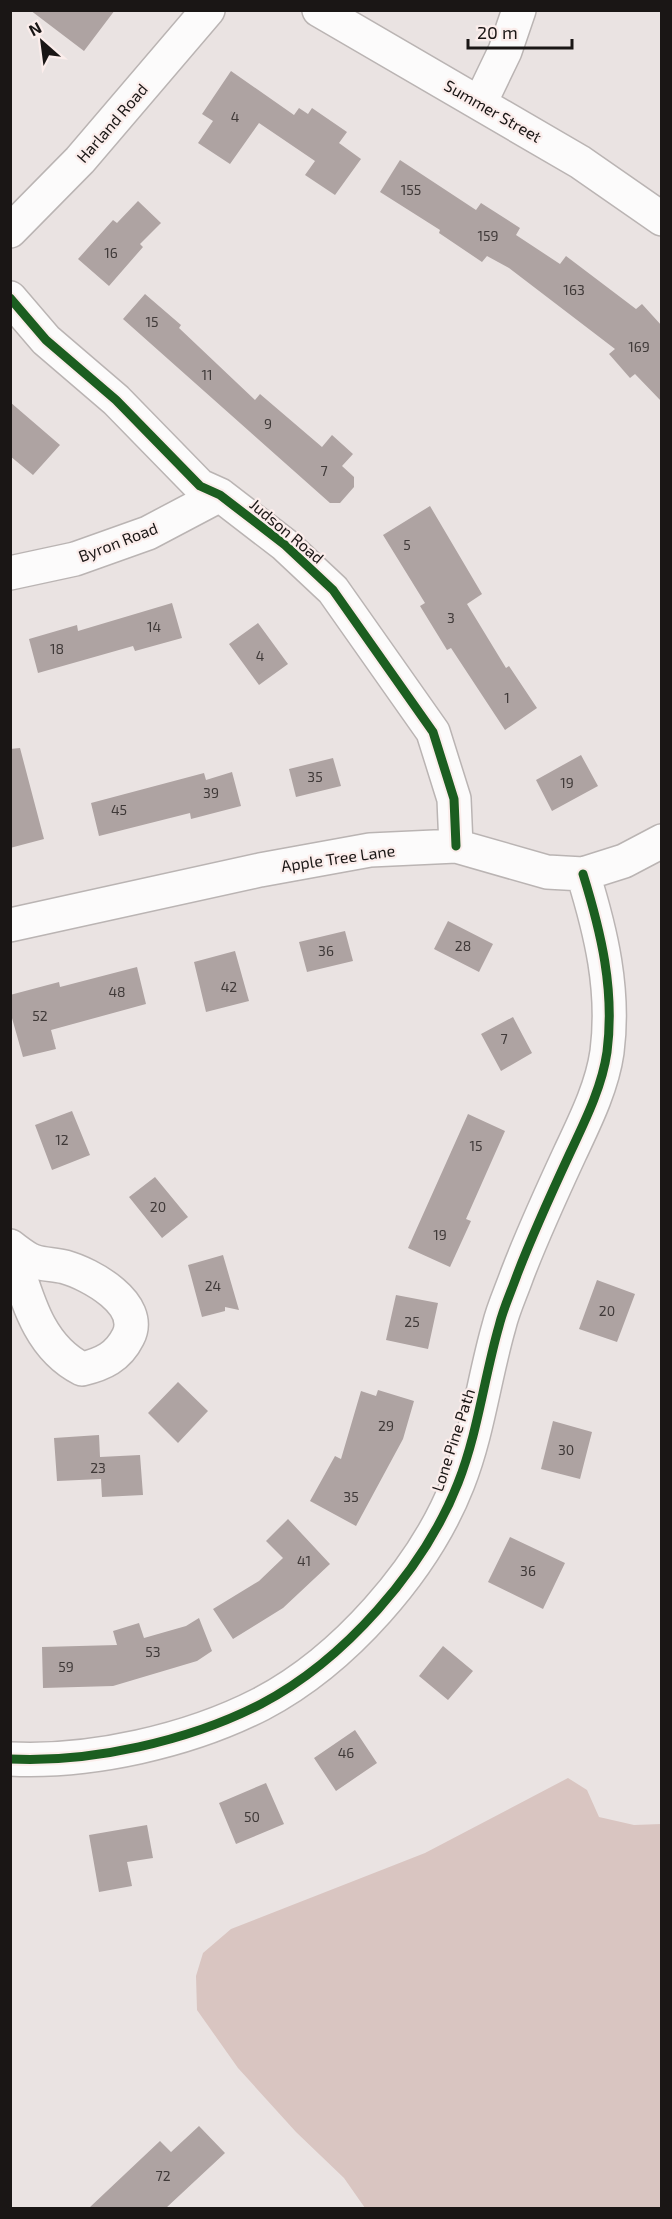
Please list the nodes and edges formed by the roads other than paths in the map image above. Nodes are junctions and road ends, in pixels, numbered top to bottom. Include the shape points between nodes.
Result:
1 (208, 10) edge
2 (319, 10) edge
3 (519, 10) edge
4 (480, 103) junction
5 (662, 219) edge
6 (10, 231) edge
7 (10, 298) edge
8 (220, 495) junction
9 (10, 573) edge
10 (662, 840) edge
11 (456, 846) junction
12 (583, 874) junction
13 (10, 925) edge
14 (10, 1759) edge

1 - 6 street, Harland Road via 80,160
2 - 4 street, Summer Street
3 - 4 street
4 - 5 street, Summer Street via 579,162
7 - 8 street, Judson Road via 46,340 117,400 200,486
8 - 9 street, Byron Road via 148,533 75,559
8 - 11 street, Judson Road via 285,545 333,590 433,732 454,799
10 - 12 street, Apple Tree Lane via 624,861
11 - 12 street, Apple Tree Lane via 547,872
11 - 13 street, Apple Tree Lane via 370,850
12 - 14 street, Lone Pine Path via 605,955 609,1002 606,1053 590,1109 531,1238 503,1314 458,1484 429,1539 394,1590 353,1635 310,1672 260,1704 146,1745 45,1761

